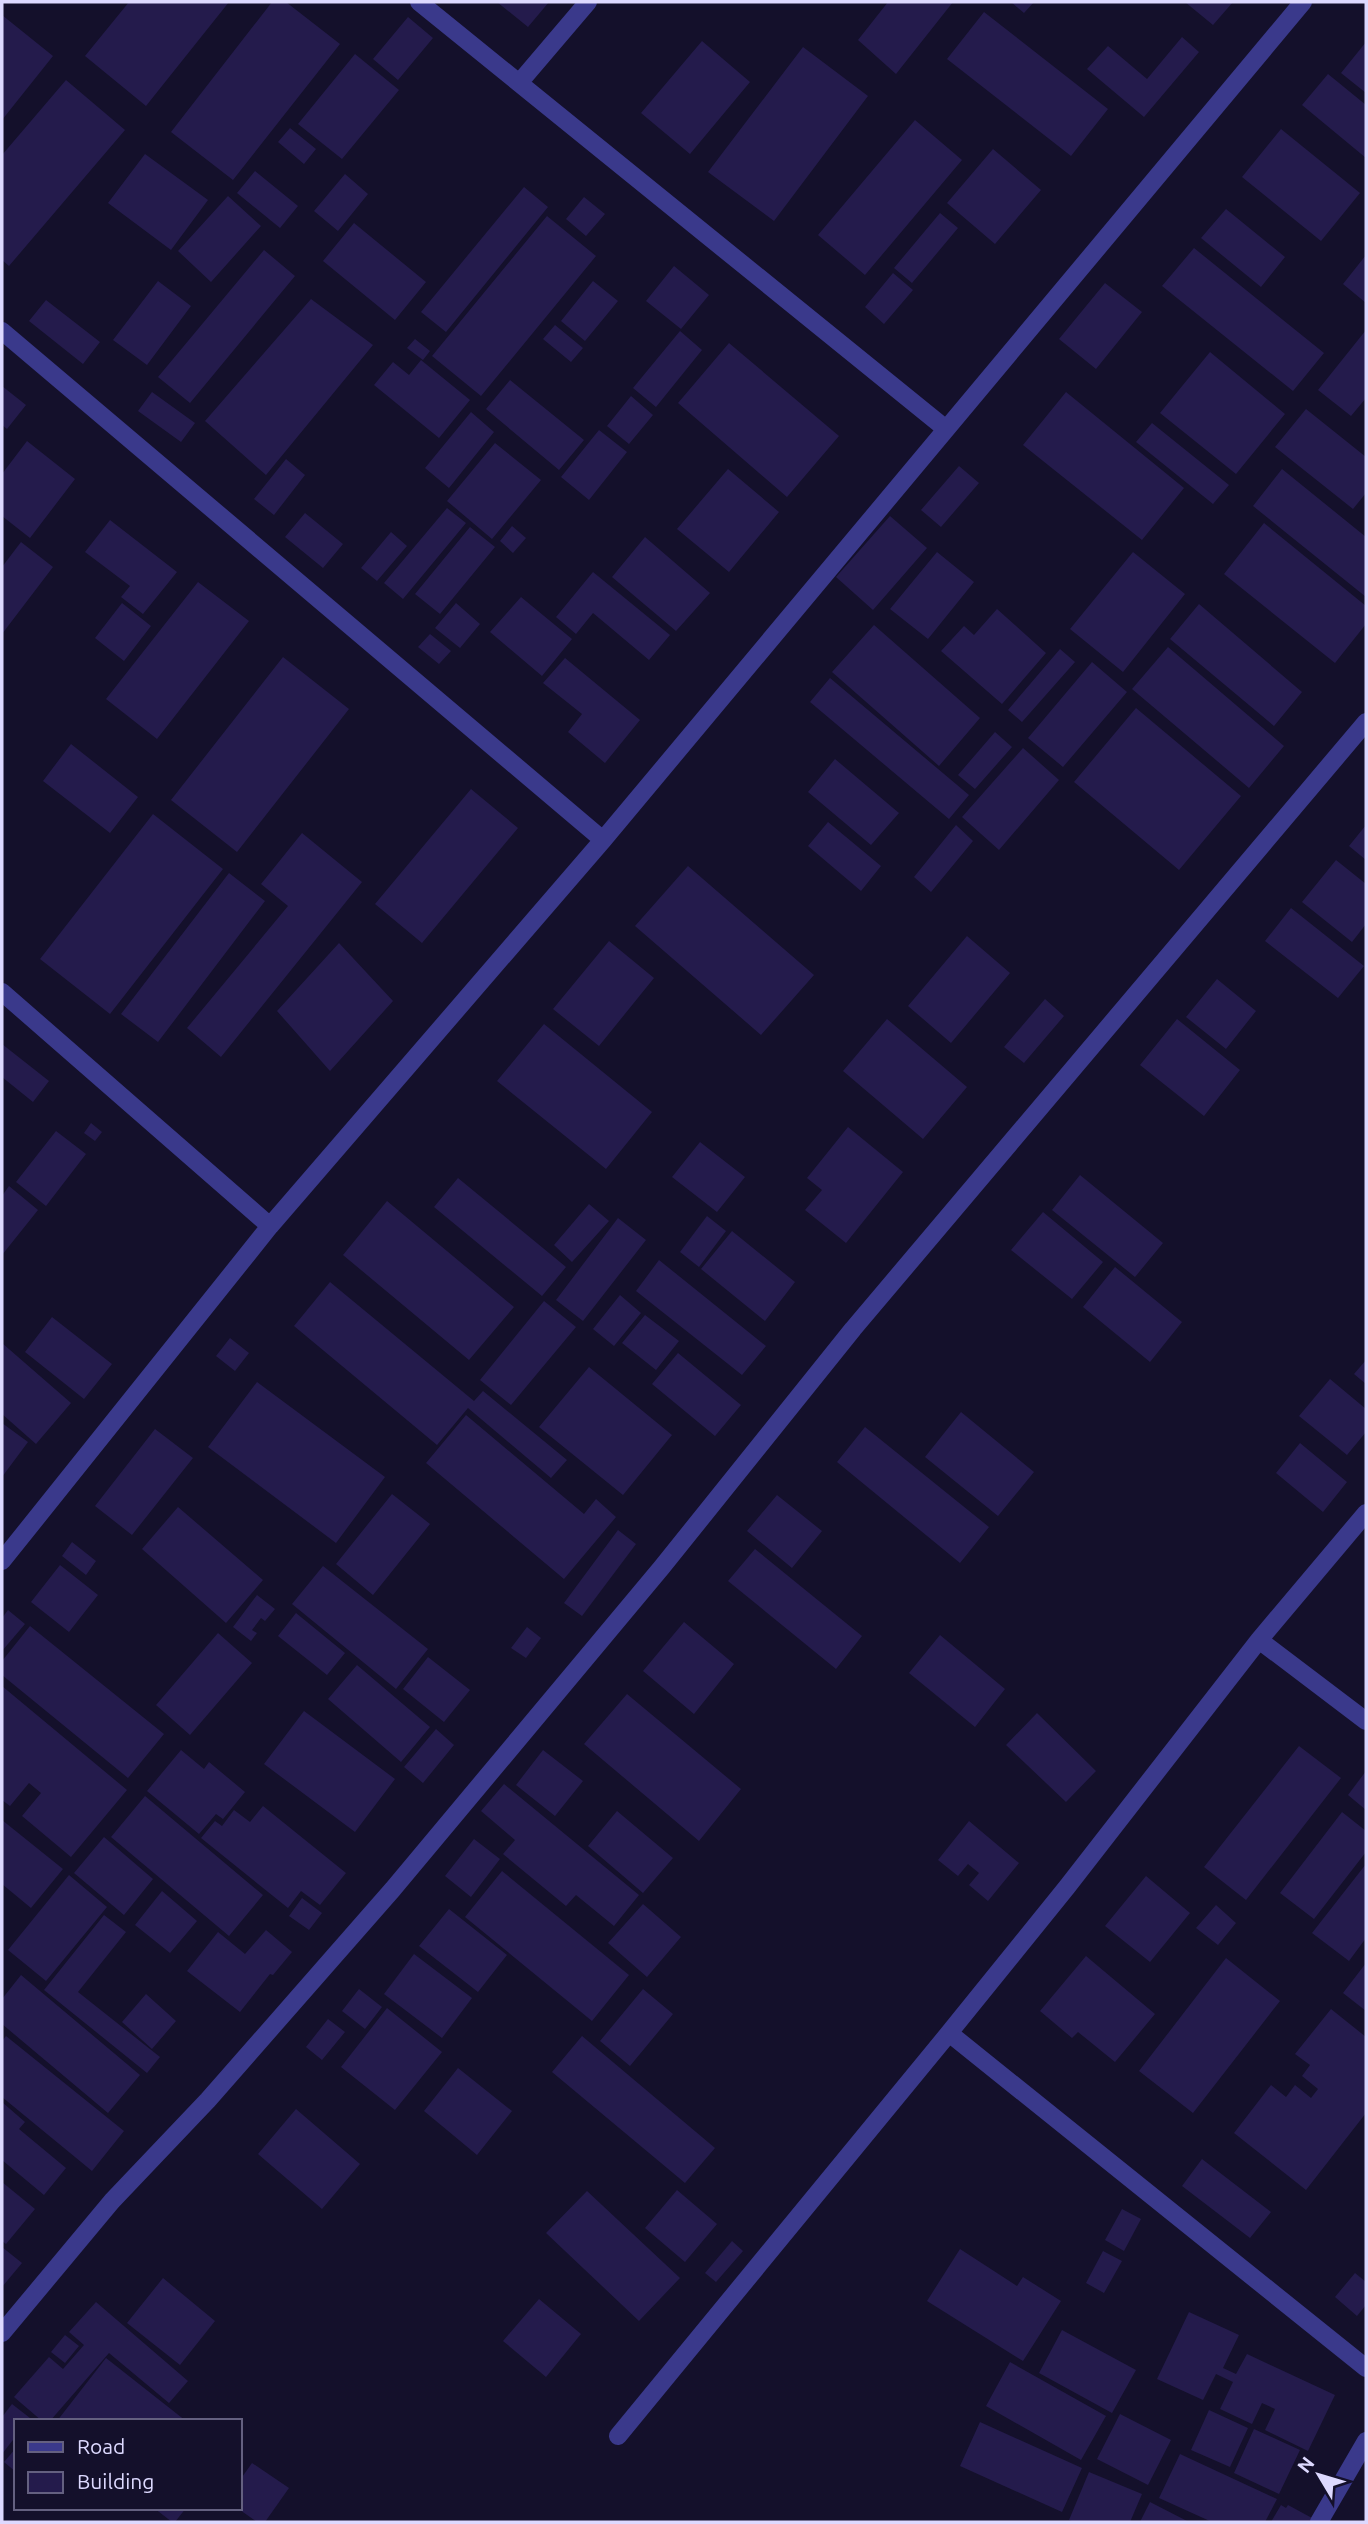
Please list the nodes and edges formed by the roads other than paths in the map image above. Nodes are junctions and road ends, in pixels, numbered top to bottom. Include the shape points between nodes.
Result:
1 (419, 2) edge
2 (588, 2) edge
3 (1303, 2) edge
4 (519, 83) junction
5 (2, 331) edge
6 (946, 429) junction
7 (1366, 722) edge
8 (603, 840) junction
9 (2, 992) edge
10 (271, 1226) junction
11 (1366, 1513) edge
12 (2, 1561) edge
13 (1259, 1640) junction
14 (1366, 1721) edge
15 (950, 2033) junction
16 (2, 2333) edge
17 (1366, 2368) edge
18 (618, 2436) dead end
19 (1366, 2441) edge
20 (1319, 2522) edge

1 - 4 street
2 - 4 street
3 - 6 street
4 - 6 street
5 - 8 street
6 - 8 street
7 - 16 street via 853,1329 393,1889 112,2201
8 - 10 street
9 - 10 street
10 - 12 street
11 - 13 street
13 - 14 street
13 - 15 street
15 - 17 street
15 - 18 street
19 - 20 street

